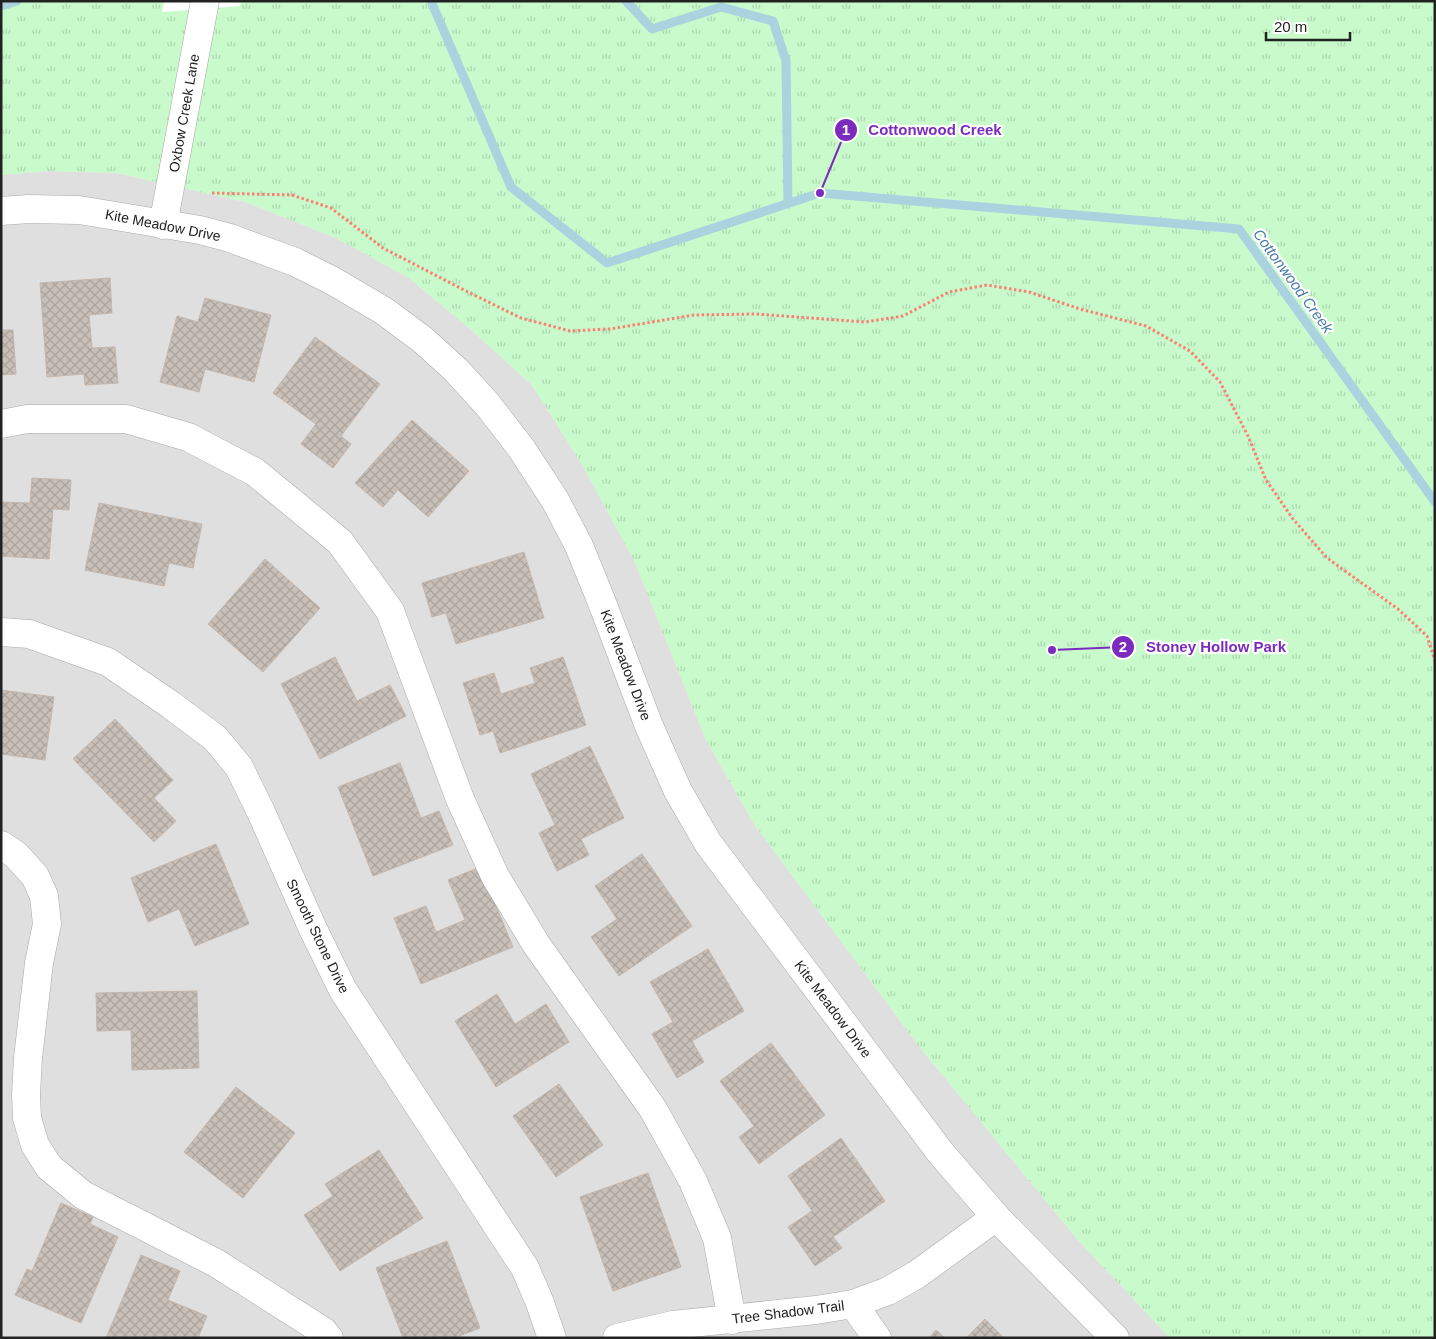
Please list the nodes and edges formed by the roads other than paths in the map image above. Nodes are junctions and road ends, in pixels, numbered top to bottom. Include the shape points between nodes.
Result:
1 (204, 5) edge
2 (1, 211) edge
3 (163, 225) junction
4 (1, 424) edge
5 (1, 632) edge
6 (1, 845) edge
7 (996, 1217) junction
8 (853, 1304) junction
9 (732, 1320) junction
10 (329, 1338) edge
11 (552, 1338) edge
12 (617, 1338) edge
13 (878, 1338) edge
14 (1115, 1338) edge

1 - 3 street, Oxbow Creek Lane
2 - 3 street, Kite Meadow Drive via 79,210
3 - 7 street, Kite Meadow Drive via 230,238 295,262 333,281 384,311 423,340 488,404 555,500 575,539 649,726 674,783 708,843 940,1152
4 - 9 street via 27,419 126,419 188,437 255,472 340,542 390,611 460,799 495,876 536,944 653,1109 693,1181 717,1238
5 - 11 street, Smooth Stone Drive via 29,634 108,662 215,738 239,767 343,990 525,1268
6 - 10 street via 16,855 35,876 44,896 47,924 26,1094 27,1118 35,1145 49,1166 83,1195 216,1262
7 - 8 street, Tree Shadow Trail via 916,1275 888,1291
7 - 14 street, Kite Meadow Drive
8 - 9 street, Tree Shadow Trail
8 - 13 street
9 - 12 street, Tree Shadow Trail via 673,1325

